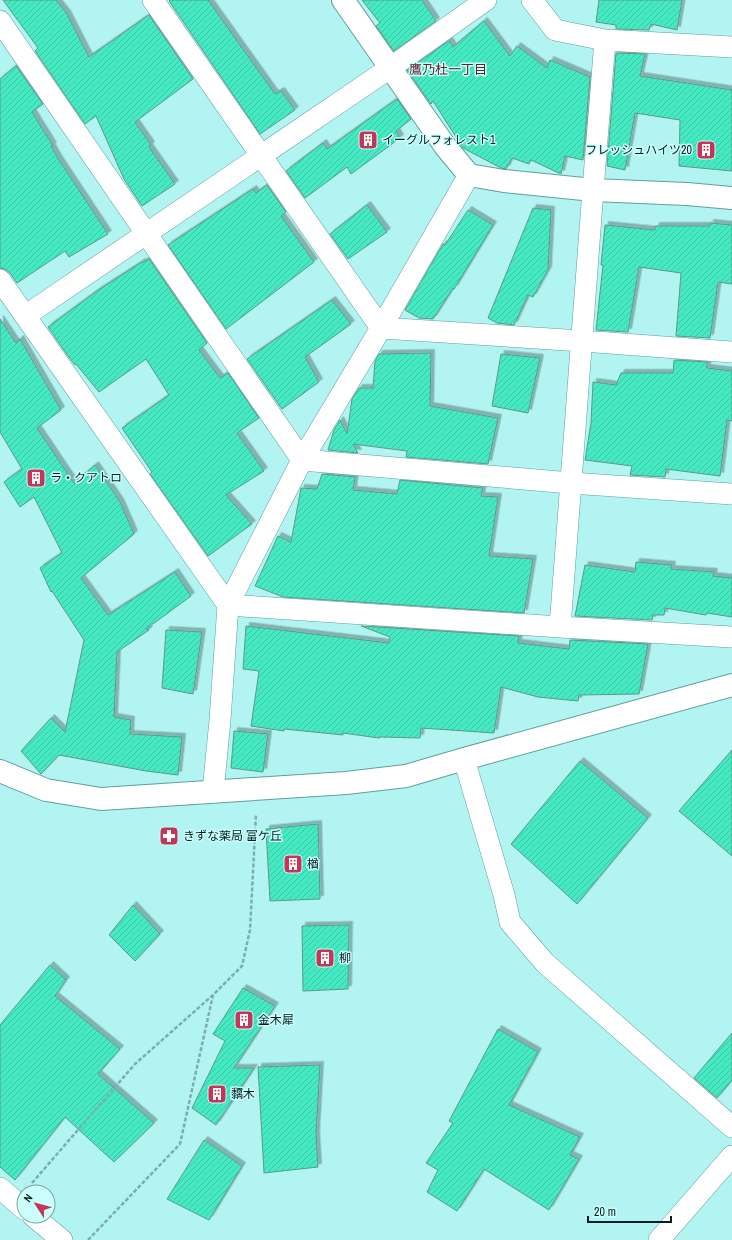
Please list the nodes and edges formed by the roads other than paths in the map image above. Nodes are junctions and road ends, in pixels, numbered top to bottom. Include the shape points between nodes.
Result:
1 (153, 0) edge
2 (343, 0) edge
3 (486, 0) edge
4 (532, 0) edge
5 (0, 21) edge
6 (606, 40) junction
7 (732, 47) edge
8 (390, 68) junction
9 (261, 156) junction
10 (469, 175) junction
11 (592, 190) junction
12 (732, 198) edge
13 (146, 234) junction
14 (0, 280) edge
15 (25, 316) junction
16 (381, 328) junction
17 (582, 341) junction
18 (732, 352) edge
19 (302, 460) junction
20 (572, 483) junction
21 (732, 494) edge
22 (228, 605) junction
23 (560, 627) junction
24 (732, 637) edge
25 (732, 685) edge
26 (464, 759) junction
27 (0, 771) edge
28 (213, 792) junction
29 (732, 1127) edge
30 (732, 1156) edge
31 (0, 1188) edge
32 (16, 1202) edge
33 (43, 1224) edge
34 (62, 1240) edge
35 (659, 1240) edge

1 - 9 street
2 - 8 street
3 - 8 street
4 - 6 street via 555,30
5 - 13 street
6 - 7 street
6 - 11 street
8 - 9 street
8 - 10 street via 445,146
9 - 13 street
9 - 16 street
10 - 11 street
10 - 16 street
11 - 12 street
11 - 17 street
13 - 15 street
13 - 19 street
14 - 15 street
15 - 22 street
16 - 17 street
16 - 19 street
17 - 18 street
17 - 20 street
19 - 20 street
19 - 22 street
20 - 21 street
20 - 23 street
22 - 23 street
22 - 28 street
23 - 24 street
25 - 26 street
26 - 28 street via 406,776 346,783
26 - 29 street via 510,922 545,963
27 - 28 street via 46,790 101,799
30 - 35 street
31 - 32 street
33 - 34 street

